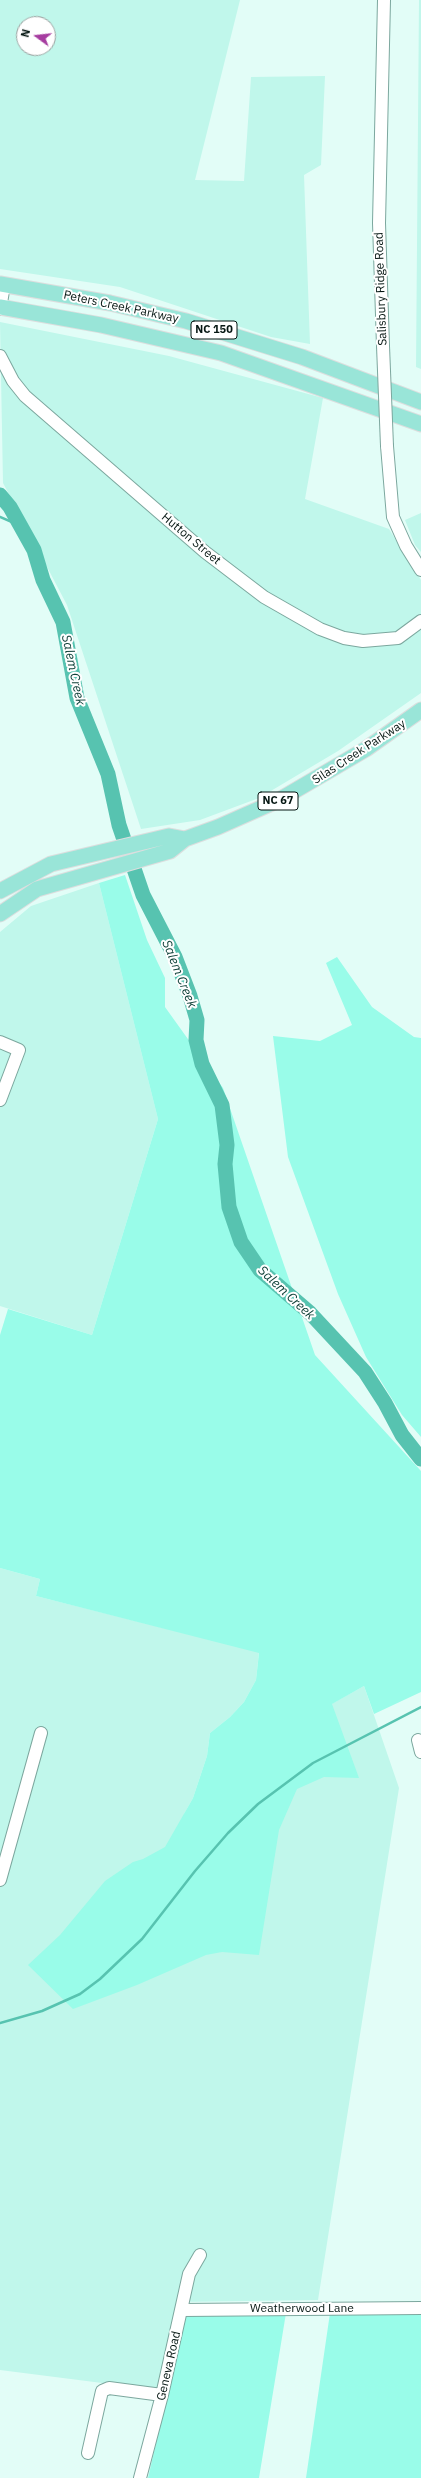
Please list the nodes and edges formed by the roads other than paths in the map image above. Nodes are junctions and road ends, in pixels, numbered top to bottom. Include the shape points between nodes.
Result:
1 (384, 0) edge
2 (2, 285) edge
3 (0, 308) edge
4 (0, 356) edge
5 (421, 402) edge
6 (421, 424) edge
7 (421, 570) edge
8 (421, 621) edge
9 (421, 710) edge
10 (185, 839) junction
11 (0, 890) edge
12 (0, 914) edge
13 (0, 1042) edge
14 (0, 1100) edge
15 (41, 1733) dead end
16 (418, 1740) dead end
17 (421, 1752) edge
18 (0, 1880) edge
19 (200, 2255) dead end
20 (421, 2308) edge
21 (182, 2310) junction
22 (162, 2395) junction
23 (88, 2453) dead end
24 (140, 2478) edge

1 - 7 street, Salisbury Ridge Road, bridge via 379,223 387,446 393,518
2 - 3 street
2 - 5 main road, Peters Creek Parkway / NC 150 via 110,303 186,321 302,357
3 - 6 main road, Peters Creek Parkway / NC 150 via 101,326 222,353
4 - 8 street, Hutton Street via 13,381 25,396 205,552 264,597 320,629 344,638 363,641 398,638
9 - 10 main road, Silas Creek Parkway / NC 67 via 366,749 312,782 258,810
10 - 11 main road, Silas Creek Parkway / NC 67 via 169,836 51,864
10 - 12 main road, Silas Creek Parkway / NC 67 via 174,850 149,859 37,889
13 - 14 street via 19,1050
15 - 18 street
16 - 17 street
19 - 21 street, Geneva Road via 189,2274
20 - 21 street, Weatherwood Lane
21 - 22 street, Geneva Road
22 - 23 street via 109,2388 102,2391
22 - 24 street, Geneva Road

